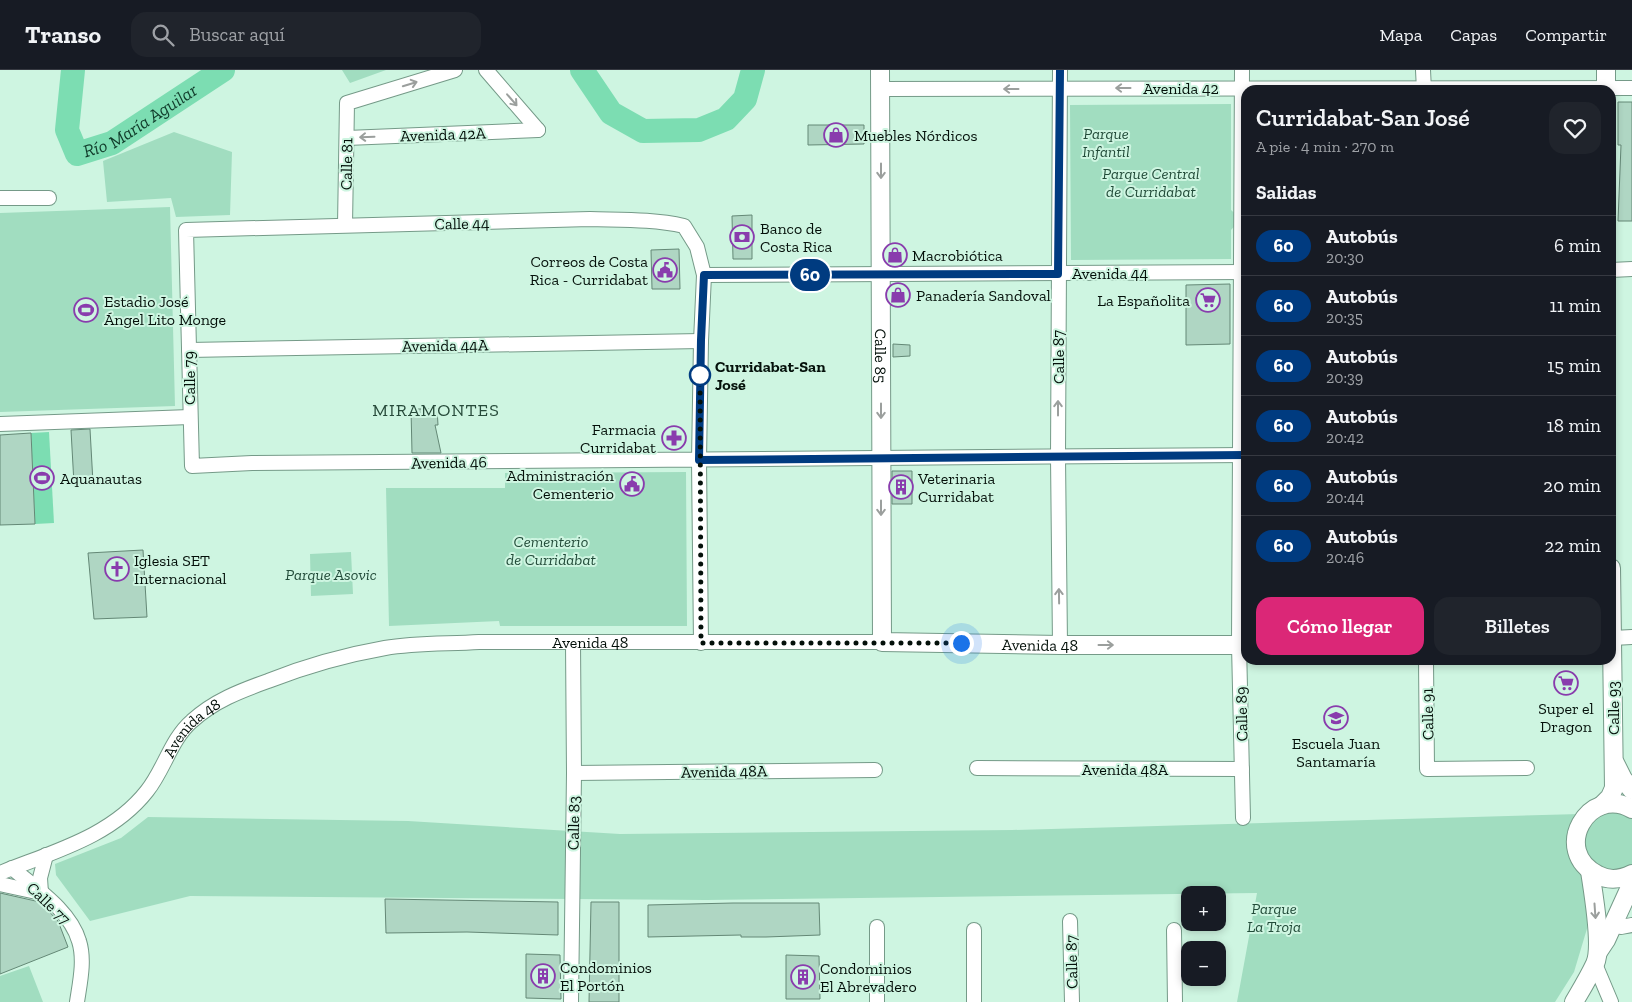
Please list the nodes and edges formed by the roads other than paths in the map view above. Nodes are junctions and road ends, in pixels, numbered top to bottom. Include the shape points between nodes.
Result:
1 (455, 70) edge
2 (486, 70) edge
3 (880, 70) edge
4 (1060, 70) edge
5 (1242, 70) edge
6 (1424, 70) edge
7 (1606, 70) edge
8 (1242, 85) edge
9 (1424, 85) edge
10 (1606, 85) edge
11 (1060, 88) junction
12 (1241, 88) edge
13 (1632, 88) edge
14 (881, 89) junction
15 (1616, 89) edge
16 (347, 138) junction
17 (0, 198) edge
18 (49, 198) dead end
19 (346, 225) junction
20 (186, 230) joint
21 (1616, 270) edge
22 (1632, 270) edge
23 (1241, 272) edge
24 (1058, 274) junction
25 (704, 275) junction
26 (881, 275) junction
27 (701, 340) junction
28 (190, 350) junction
29 (190, 417) junction
30 (0, 424) edge
31 (1241, 455) edge
32 (1058, 457) junction
33 (881, 459) junction
34 (699, 460) junction
35 (192, 466) joint
36 (1632, 637) edge
37 (1616, 638) edge
38 (882, 642) junction
39 (572, 643) junction
40 (701, 643) junction
41 (1060, 645) junction
42 (1241, 645) edge
43 (1243, 665) edge
44 (1426, 665) edge
45 (1612, 665) edge
46 (1614, 759) junction
47 (977, 768) dead end
48 (1527, 768) dead end
49 (875, 770) dead end
50 (1242, 770) junction
51 (574, 773) junction
52 (1614, 788) junction
53 (1630, 802) edge
54 (1602, 806) junction
55 (1243, 818) dead end
56 (46, 855) junction
57 (6, 870) edge
58 (1590, 871) junction
59 (1632, 874) edge
60 (1632, 882) edge
61 (0, 884) edge
62 (41, 893) junction
63 (1632, 908) edge
64 (1070, 921) dead end
65 (1627, 926) edge
66 (877, 927) dead end
67 (974, 930) dead end
68 (1174, 930) dead end
69 (1600, 952) junction
70 (77, 1002) edge
71 (571, 1002) edge
72 (877, 1002) edge
73 (974, 1002) edge
74 (1072, 1002) edge
75 (1175, 1002) edge
76 (1574, 1002) edge
77 (1611, 1002) edge

16 -> 1 street, Calle 81 via 346,103
2 -> 16 street, Avenida 42A via 538,130
3 - 14 main road, Calle 85
4 - 11 street, Calle 87
5 - 8 street, Calle 89
6 - 9 street
7 - 10 main road
12 -> 11 street, Avenida 42
11 -> 14 street, Avenida 42
11 - 24 street, Calle 87
13 - 15 street, Avenida 42
14 -> 26 main road, Calle 85
16 - 19 street, Calle 81
17 - 18 street
19 - 20 street, Calle 44
19 - 25 street, Calle 44 via 590,219 663,221 684,226 697,247
20 - 28 street, Calle 79
21 - 22 street
23 - 24 street, Avenida 44
24 - 26 street, Avenida 44
32 -> 24 street, Calle 87
25 - 26 street, Avenida 44
25 - 27 street, Calle 44
26 -> 33 main road, Calle 85
27 - 28 street, Avenida 44A
27 - 34 street, Calle 44
28 - 29 street, Calle 79
29 - 30 street
29 - 35 street, Calle 79
31 - 32 street, Avenida 46
32 - 33 street, Avenida 46
41 -> 32 street, Calle 87
33 - 34 street, Avenida 46
33 -> 38 main road, Calle 85
34 - 35 street, Avenida 46
34 - 40 street, Calle 44
36 - 37 street
38 - 40 street, Avenida 48
38 - 41 main road, Avenida 48
39 - 40 street, Avenida 48
39 - 51 street, Calle 83
39 - 56 street, Avenida 48 via 480,642 386,648 304,667 227,696 202,712 179,735 164,766 131,810 103,830
41 -> 42 main road, Avenida 48
43 - 50 street, Calle 89
44 - 48 street, Calle 91 via 1428,769
45 - 46 main road, Calle 93
46 - 52 main road, Calle 93
46 - 53 main road
47 - 50 street, Avenida 48A
49 - 51 street, Avenida 48A
50 - 55 street, Calle 89
51 - 71 street, Calle 83
52 - 53 main road via 1619,798
52 - 54 main road
53 - 54 main road
54 - 58 main road via 1585,817 1576,835 1578,855
56 - 57 street, Avenida 48
56 - 62 street via 40,878
57 - 62 street, Calle 77
58 - 59 main road via 1614,879
58 -> 69 main road
60 - 69 main road
61 - 62 street
62 - 70 street, Calle 77 via 65,914 79,942 81,972
63 - 65 main road
64 - 74 street, Calle 87
65 - 69 main road
66 - 72 street
67 - 73 street
68 - 75 street
69 - 76 main road
69 - 77 street

